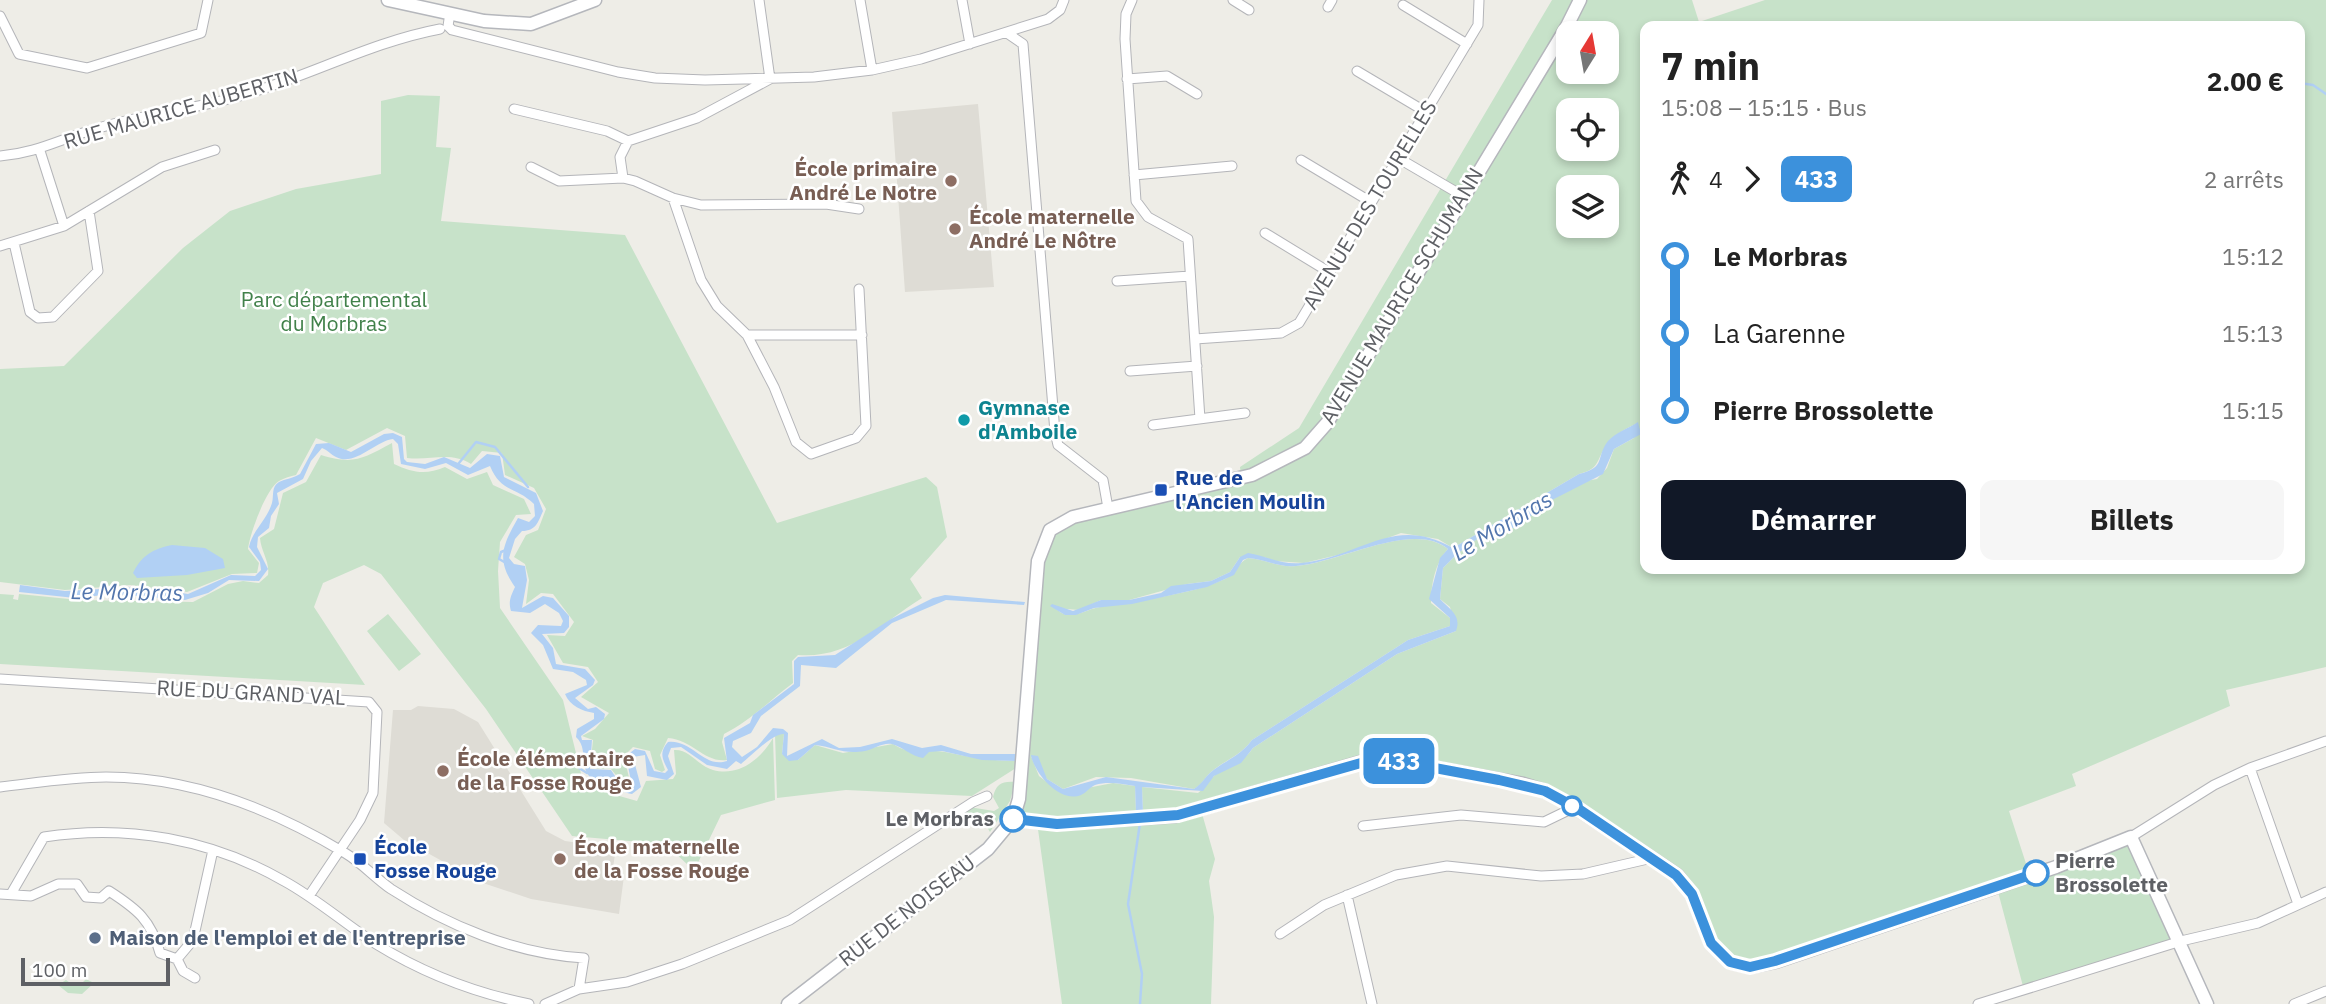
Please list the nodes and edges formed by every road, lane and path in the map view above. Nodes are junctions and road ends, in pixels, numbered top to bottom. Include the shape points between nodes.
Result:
1 (208, 0) edge
2 (388, 0) edge
3 (595, 0) edge
4 (759, 0) edge
5 (860, 0) edge
6 (962, 0) edge
7 (1065, 0) edge
8 (1132, 0) edge
9 (1233, 0) edge
10 (1479, 0) edge
11 (1580, 0) edge
12 (1403, 5) dead end
13 (1249, 10) dead end
14 (450, 13) junction
15 (0, 16) edge
16 (440, 29) dead end
17 (1007, 33) junction
18 (970, 44) junction
19 (1467, 44) junction
20 (872, 70) junction
21 (1357, 71) dead end
22 (770, 79) junction
23 (1126, 79) junction
24 (1197, 94) dead end
25 (514, 110) dead end
26 (1426, 112) junction
27 (628, 141) junction
28 (40, 150) junction
29 (215, 150) dead end
30 (0, 156) edge
31 (1398, 158) junction
32 (1301, 160) dead end
33 (1232, 166) dead end
34 (531, 167) dead end
35 (1134, 175) junction
36 (623, 178) junction
37 (1463, 196) junction
38 (673, 198) junction
39 (1371, 202) junction
40 (859, 209) dead end
41 (89, 211) junction
42 (64, 226) junction
43 (1265, 233) dead end
44 (14, 243) junction
45 (0, 246) edge
46 (1329, 272) junction
47 (1190, 276) junction
48 (1117, 281) dead end
49 (859, 289) dead end
50 (747, 335) junction
51 (862, 335) junction
52 (1195, 339) junction
53 (1197, 366) junction
54 (1130, 371) dead end
55 (1245, 413) dead end
56 (1200, 419) junction
57 (1153, 425) dead end
58 (1108, 508) junction
59 (0, 679) edge
60 (1024, 736) joint
61 (2326, 741) edge
62 (2250, 768) junction
63 (0, 787) edge
64 (987, 796) dead end
65 (1575, 807) junction
66 (1013, 819) junction
67 (1363, 826) dead end
68 (2132, 837) junction
69 (213, 850) junction
70 (340, 850) junction
71 (1652, 858) junction
72 (2326, 892) edge
73 (0, 894) edge
74 (11, 894) junction
75 (1347, 895) junction
76 (309, 896) junction
77 (2298, 904) junction
78 (1280, 934) dead end
79 (2181, 941) junction
80 (177, 959) junction
81 (195, 978) dead end
82 (579, 989) junction
83 (2324, 992) edge
84 (496, 1001) edge
85 (529, 1004) edge
86 (545, 1004) edge
87 (788, 1004) edge
88 (1372, 1004) edge
89 (1978, 1004) edge
90 (2207, 1004) edge
91 (2294, 1004) edge
92 (2325, 1004) edge

1 - 15 street via 201,33 87,68 19,54
2 - 14 street
3 - 14 street via 531,24
4 - 22 street
5 - 20 street
6 - 18 street
7 - 17 street via 1048,19
8 - 23 street via 1125,28
9 - 13 street
10 - 19 street, AVENUE DES TOURELLES via 1478,25
11 - 37 street, AVENUE MAURICE SCHUMANN
12 - 19 street
14 - 22 street via 448,26 452,30 618,72 655,78
16 - 28 street, RUE MAURICE AUBERTIN via 398,37 240,96 91,130
17 - 18 street
17 - 58 street via 1023,44 1055,432 1058,444 1102,480
18 - 20 street
19 - 26 street, AVENUE DES TOURELLES
20 - 22 street
21 - 26 street
22 - 27 street via 697,118
23 - 24 street via 1167,76
23 - 35 street
25 - 27 street via 607,131
26 - 31 street, AVENUE DES TOURELLES
27 - 36 street via 621,157
28 - 30 street, RUE MAURICE AUBERTIN
28 - 42 street
29 - 41 street via 162,167
31 - 37 street
31 - 39 street, AVENUE DES TOURELLES
32 - 39 street
33 - 35 street
34 - 36 street via 559,181
35 - 47 street via 1140,210 1188,239
36 - 38 street
37 - 58 street, AVENUE MAURICE SCHUMANN via 1327,423 1305,448 1252,475
38 - 40 street via 702,205 827,204
38 - 50 street via 701,280 717,306
39 - 46 street, AVENUE DES TOURELLES
41 - 42 street
41 - 44 street via 99,271 53,317 38,318 30,312
42 - 44 street
43 - 46 street
44 - 45 street
46 - 52 street, AVENUE DES TOURELLES via 1299,323 1281,333
47 - 48 street
47 - 52 street
49 - 51 street
50 - 51 street
50 - 51 street via 796,442 811,454 856,438 866,426
52 - 53 street
53 - 54 street
53 - 56 street
55 - 56 street
56 - 57 street
58 - 60 street, AVENUE MAURICE SCHUMANN via 1058,523 1042,544
59 - 70 street, RUE DU GRAND VAL via 369,702 377,712 373,793
60 - 66 street, RUE DE NOISEAU
61 - 62 street
62 - 68 street
62 - 77 street
63 - 70 street via 106,777 190,787 282,818
64 - 82 street via 779,925 628,982
65 - 66 street via 1523,784 1384,760 1178,815 1057,824
65 - 67 street via 1544,822 1461,815
65 - 71 street
66 - 87 street, RUE DE NOISEAU via 988,849
68 - 71 street via 2008,883 1750,967 1719,953 1692,894
68 - 79 street
69 - 74 street via 188,841 110,831 44,838
69 - 76 street
69 - 80 street via 193,940
70 - 76 street, RUE DU GRAND VAL
70 - 82 street via 429,912 470,931 520,947 584,958
71 - 75 street via 1583,874 1541,876 1447,866 1396,876
72 - 77 street
73 - 74 street
74 - 80 street via 31,896 58,884 78,884 86,897 101,898 109,891 153,929 160,953
75 - 78 street via 1305,915
75 - 88 street
76 - 84 street via 375,944
77 - 79 street via 2258,923
79 - 89 street
79 - 90 street
80 - 81 street via 183,971
82 - 86 street
83 - 91 street
83 - 92 street
84 - 85 street

